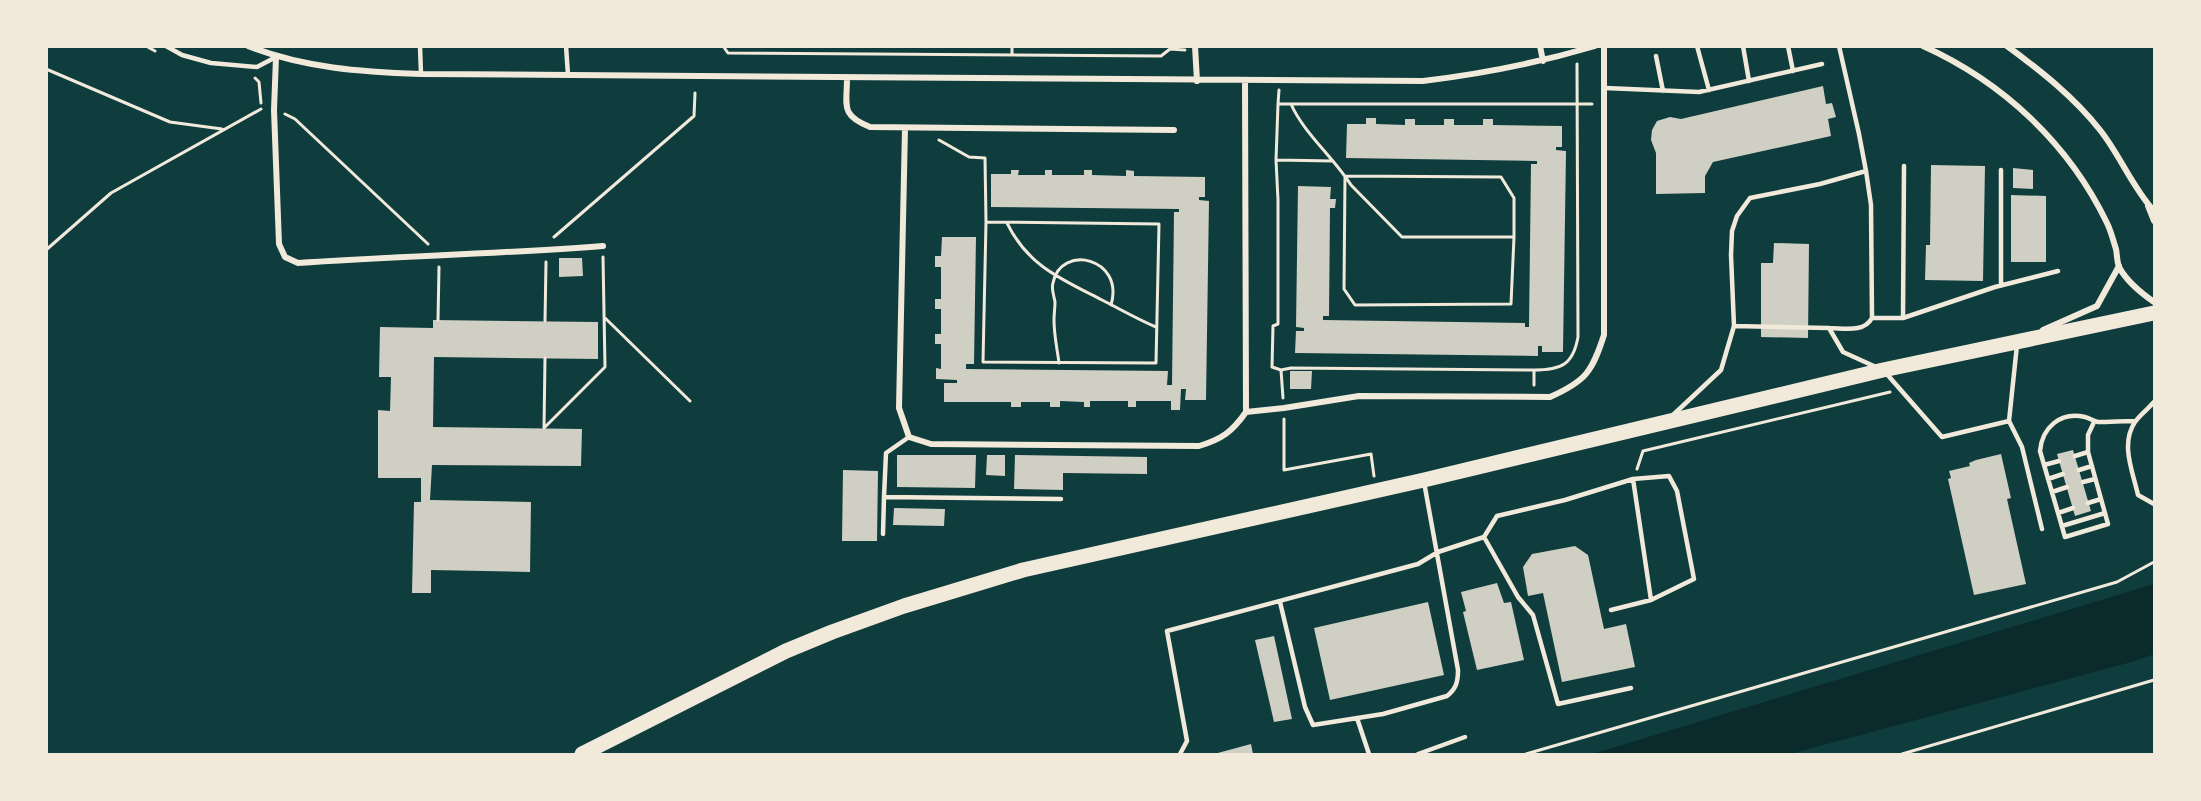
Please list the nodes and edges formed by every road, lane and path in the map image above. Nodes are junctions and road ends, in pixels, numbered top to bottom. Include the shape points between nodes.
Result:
1 (146, 46) edge
2 (166, 46) edge
3 (248, 46) edge
4 (420, 46) edge
5 (566, 46) edge
6 (723, 46) edge
7 (782, 46) edge
8 (847, 46) edge
9 (1012, 46) edge
10 (1540, 46) edge
11 (1595, 46) edge
12 (1604, 46) edge
13 (1697, 46) edge
14 (1743, 46) edge
15 (1788, 46) edge
16 (1845, 46) edge
17 (1923, 46) edge
18 (2007, 46) edge
19 (1195, 48) edge
20 (1840, 48) edge
21 (1577, 52) junction
22 (162, 54) dead end
23 (782, 54) junction
24 (847, 54) junction
25 (1012, 55) junction
26 (1656, 56) dead end
27 (276, 57) junction
28 (1543, 61) junction
29 (1822, 64) dead end
30 (46, 69) edge
31 (1793, 70) junction
32 (421, 74) junction
33 (567, 75) junction
34 (253, 76) dead end
35 (847, 78) junction
36 (1245, 80) junction
37 (1197, 81) junction
38 (1279, 81) junction
39 (1749, 81) junction
40 (1605, 88) junction
41 (1709, 90) junction
42 (1663, 91) junction
43 (695, 93) dead end
44 (1278, 104) junction
45 (1291, 104) junction
46 (1578, 104) junction
47 (1605, 104) junction
48 (261, 109) junction
49 (274, 110) junction
50 (905, 128) junction
51 (224, 129) junction
52 (1174, 130) dead end
53 (937, 139) dead end
54 (1276, 160) junction
55 (1334, 161) junction
56 (1904, 166) dead end
57 (2001, 170) dead end
58 (1866, 171) junction
59 (1345, 176) junction
60 (2145, 200) junction
61 (2154, 211) edge
62 (2154, 221) edge
63 (986, 222) junction
64 (1007, 222) junction
65 (1514, 237) junction
66 (603, 246) joint
67 (46, 250) edge
68 (546, 251) junction
69 (439, 254) junction
70 (2119, 266) junction
71 (2058, 271) dead end
72 (1055, 276) junction
73 (2001, 285) junction
74 (2154, 302) edge
75 (1111, 304) junction
76 (2154, 313) edge
77 (604, 317) junction
78 (1872, 318) junction
79 (1903, 318) junction
80 (438, 320) dead end
81 (545, 321) dead end
82 (1734, 326) junction
83 (1157, 328) junction
84 (1829, 328) junction
85 (2018, 342) junction
86 (545, 358) dead end
87 (1059, 363) junction
88 (1281, 370) junction
89 (1534, 370) junction
90 (1883, 370) junction
91 (1901, 390) junction
92 (1534, 398) junction
93 (690, 402) dead end
94 (2154, 404) edge
95 (1284, 408) junction
96 (1246, 412) junction
97 (1667, 420) junction
98 (2009, 421) junction
99 (2135, 421) junction
100 (2094, 422) junction
101 (909, 437) junction
102 (2088, 452) junction
103 (2075, 456) dead end
104 (2059, 461) dead end
105 (2044, 465) junction
106 (2092, 466) junction
107 (2079, 470) dead end
108 (2063, 474) dead end
109 (1633, 479) junction
110 (2048, 479) junction
111 (2095, 479) junction
112 (1424, 480) junction
113 (2083, 482) dead end
114 (2067, 487) dead end
115 (1376, 490) junction
116 (2052, 492) junction
117 (885, 497) junction
118 (1061, 499) dead end
119 (2101, 499) junction
120 (2088, 503) dead end
121 (2154, 504) edge
122 (2073, 508) dead end
123 (2058, 513) junction
124 (2105, 513) junction
125 (2062, 526) junction
126 (2042, 529) dead end
127 (883, 534) dead end
128 (1484, 537) junction
129 (1438, 552) junction
130 (2154, 562) edge
131 (1651, 600) junction
132 (1280, 602) junction
133 (1611, 610) dead end
134 (2154, 680) edge
135 (1631, 688) dead end
136 (1357, 718) junction
137 (624, 731) junction
138 (1465, 737) dead end
139 (582, 754) edge
140 (608, 754) edge
141 (1180, 754) edge
142 (1369, 754) edge
143 (1418, 754) edge
144 (1526, 754) edge
145 (1902, 754) edge

1 - 22 path
2 - 27 lane via 211,63 257,67
3 - 27 street
4 - 32 lane
5 - 33 lane
6 - 23 path via 728,53
7 - 23 path
8 - 24 path
9 - 25 path
10 - 28 street
11 - 21 street
12 - 40 street
13 - 41 lane
14 - 39 lane
15 - 31 lane
16 - 20 lane
17 - 70 street via 2000,91 2046,132 2108,224
18 - 60 street via 2083,109
19 - 25 path via 1170,49 1161,56
19 - 37 street
20 - 58 lane
21 - 28 street
21 - 46 path
23 - 24 path
24 - 25 path
26 - 42 lane
27 - 32 street via 314,65
27 - 49 street
28 - 38 street via 1423,81
29 - 31 lane
30 - 51 path via 170,123
31 - 39 lane
32 - 33 street
33 - 35 street
34 - 48 path via 259,82
35 - 37 street
35 - 50 street via 847,112 854,121 870,127
36 - 37 street
36 - 38 street
36 - 96 street
38 - 44 path
39 - 41 lane
40 - 42 lane
40 - 47 street
41 - 42 lane
43 - 68 path via 694,116 550,240
44 - 45 path
44 - 54 path
45 - 46 path
45 - 55 path via 1296,116
46 - 47 path
46 - 89 path via 1578,337 1572,358 1561,367
47 - 92 street via 1605,335 1597,358 1575,386 1550,397
48 - 49 path
48 - 51 path
49 - 69 path via 295,119
49 - 69 street via 279,244 285,257 298,263
50 - 52 street
50 - 101 street via 899,408
51 - 67 path via 111,193
53 - 63 path via 969,157 985,158
54 - 55 path
54 - 88 path via 1278,324 1273,326 1272,367
55 - 59 path
56 - 79 lane
57 - 73 lane
58 - 78 lane via 1871,205
58 - 82 lane via 1750,198 1742,206 1732,238
59 - 65 path via 1402,237
59 - 65 path via 1502,177 1514,198
59 - 65 path via 1344,289 1354,305 1511,304
60 - 61 street
60 - 62 street
63 - 64 path
63 - 87 path via 983,362
64 - 72 path via 1025,253
64 - 83 path via 1159,224
66 - 68 street
66 - 77 path
68 - 69 street
68 - 81 path
69 - 80 path
70 - 74 street via 2138,290
70 - 85 street via 2097,306
71 - 73 lane
72 - 75 path
72 - 75 path via 1074,261 1098,264 1113,282
72 - 87 path via 1052,293
73 - 79 lane
75 - 83 path
76 - 85 main road
77 - 86 path via 605,367 544,428
77 - 93 path
78 - 79 lane
78 - 84 lane via 1862,328
82 - 84 lane
82 - 97 lane via 1721,370
83 - 87 path via 1156,363
84 - 90 lane via 1843,352
85 - 90 main road
85 - 98 lane
88 - 89 path
88 - 95 path
89 - 92 path
90 - 91 lane
90 - 97 main road
91 - 98 lane via 1942,437
91 - 109 path via 1644,451
92 - 95 street via 1359,396
94 - 99 lane
95 - 96 street
95 - 115 path via 1284,470 1371,454
96 - 101 street via 1220,440 1199,446 931,444
97 - 112 main road
98 - 126 lane via 2022,447
99 - 100 lane
99 - 121 lane via 2129,432 2128,452 2138,495
100 - 102 lane via 2088,435
100 - 105 lane via 2071,417 2050,425 2041,441
101 - 117 lane via 886,453
102 - 103 lane
102 - 106 lane
104 - 105 lane
105 - 110 lane
106 - 107 lane
106 - 111 lane
108 - 110 lane
109 - 128 lane via 1497,516
109 - 131 lane
109 - 131 lane via 1669,476 1677,491 1694,579
110 - 116 lane
111 - 113 lane
111 - 119 lane
112 - 115 main road
112 - 129 lane
114 - 116 lane
115 - 137 main road via 1023,570 904,606 786,651
116 - 123 lane
117 - 118 lane
117 - 127 lane
119 - 120 lane
119 - 124 lane
122 - 123 lane
123 - 125 lane
124 - 125 lane
124 - 125 lane via 2108,524 2065,537
128 - 129 lane
128 - 135 lane via 1518,597 1533,615 1558,704
129 - 132 lane via 1418,564
129 - 136 lane via 1458,670 1454,691 1383,714
130 - 144 path via 2117,582
131 - 133 lane
132 - 136 lane via 1305,707 1313,725
132 - 141 lane via 1167,631 1187,741
134 - 145 path
136 - 142 lane
137 - 139 main road
137 - 140 main road
138 - 143 lane

